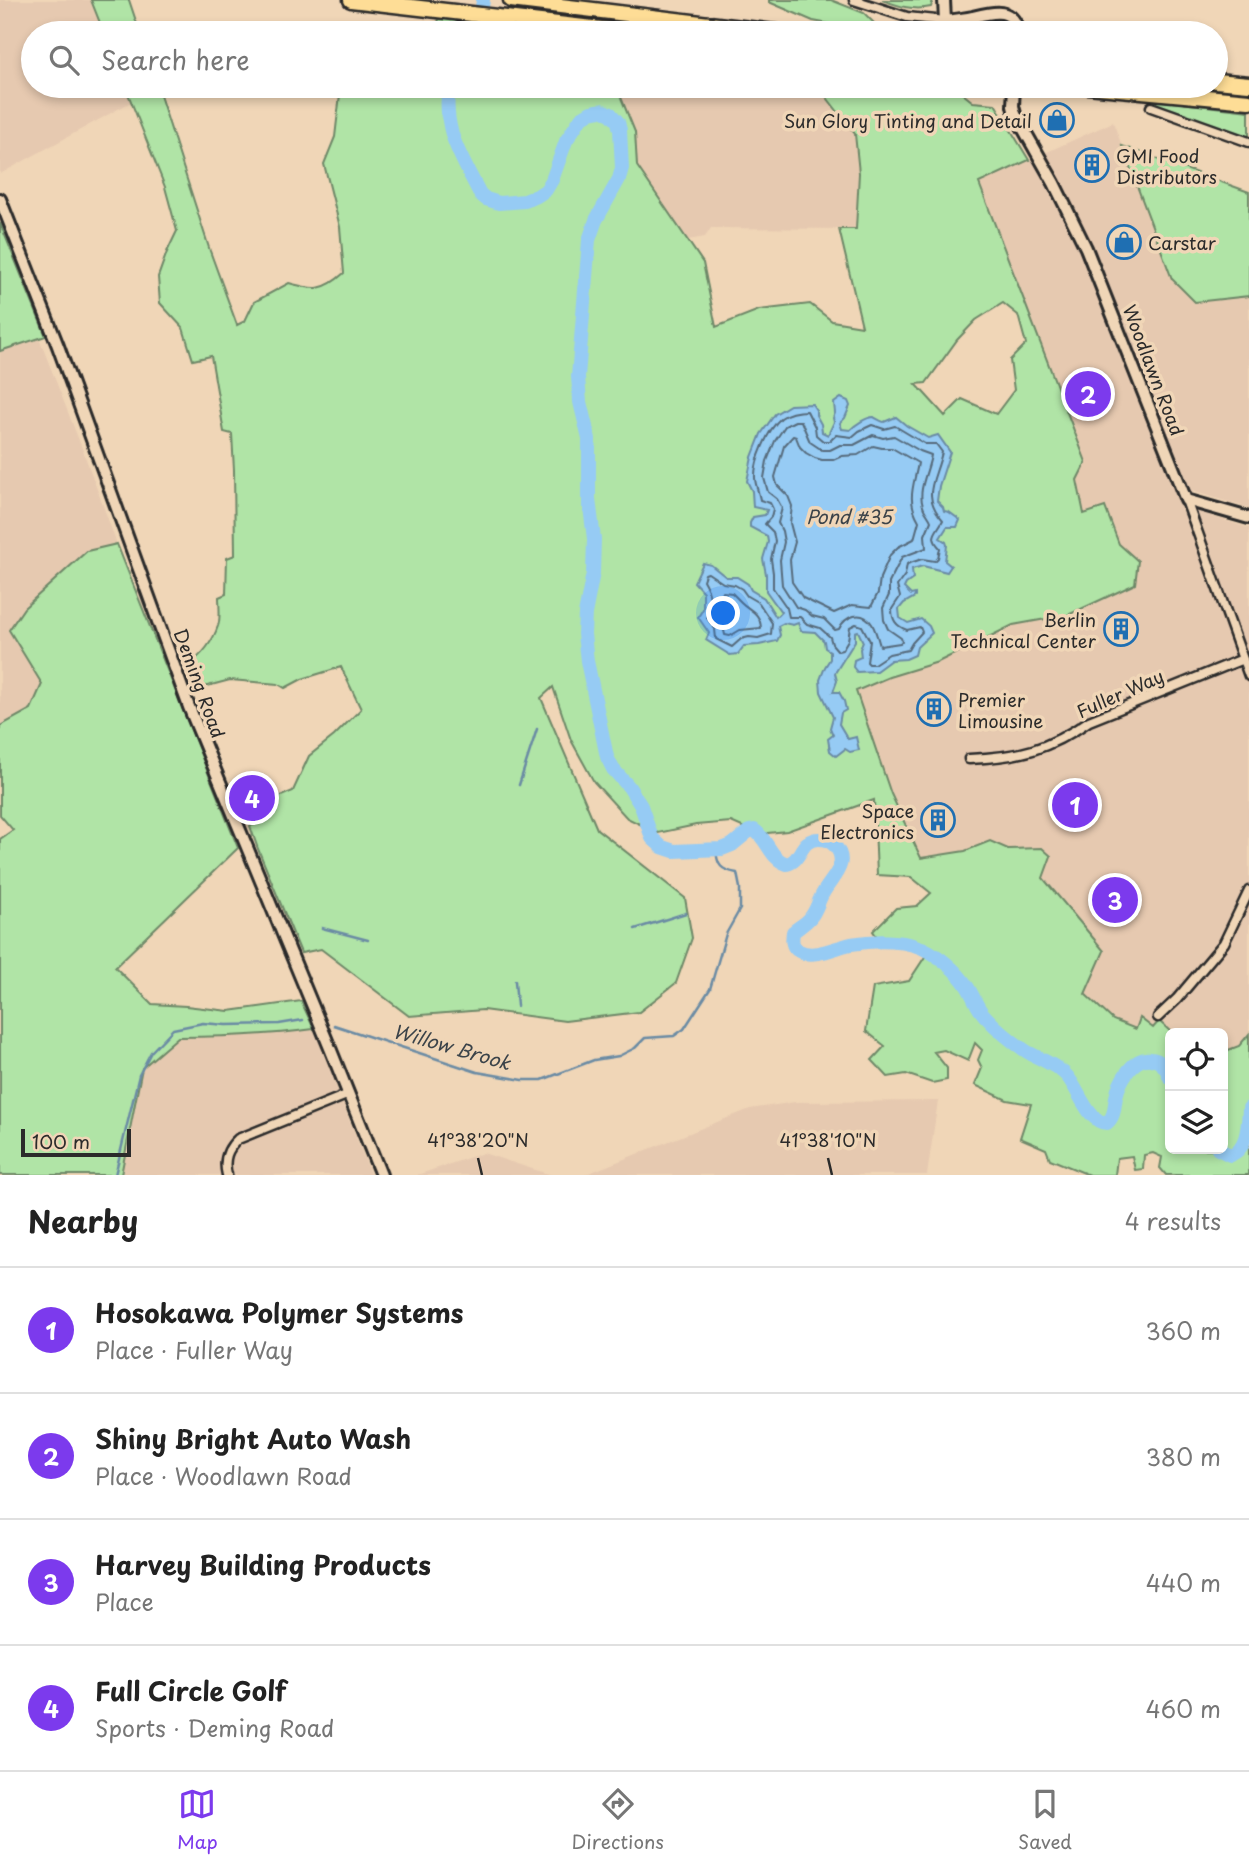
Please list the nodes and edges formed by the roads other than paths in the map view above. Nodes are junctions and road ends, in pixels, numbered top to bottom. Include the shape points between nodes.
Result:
1 (351, 0) edge
2 (511, 0) edge
3 (854, 0) edge
4 (944, 0) edge
5 (539, 21) edge
6 (684, 21) edge
7 (944, 21) junction
8 (1014, 21) edge
9 (1228, 82) edge
10 (1249, 84) edge
11 (1013, 98) edge
12 (1217, 98) edge
13 (1249, 101) edge
14 (1151, 107) dead end
15 (1249, 142) edge
16 (0, 199) edge
17 (1186, 500) junction
18 (1249, 518) edge
19 (1243, 659) junction
20 (1249, 676) edge
21 (969, 759) dead end
22 (1249, 891) edge
23 (1158, 1017) dead end
24 (349, 1094) junction
25 (227, 1175) edge
26 (380, 1175) edge

1 - 5 highway
2 - 6 highway
3 - 7 street via 907,17
4 - 7 street
7 - 8 street via 995,12
9 - 10 highway
11 - 17 street, Woodlawn Road via 1015,114 1086,247
12 - 13 highway
14 - 15 street
16 - 24 street, Deming Road via 189,707
17 - 18 street
17 - 19 street, Woodlawn Road
19 - 20 street, Woodlawn Road
19 - 21 street, Fuller Way via 1089,721 1041,748 1002,758
22 - 23 street via 1224,943
24 - 25 street via 238,1139 227,1152
24 - 26 street, Deming Road

